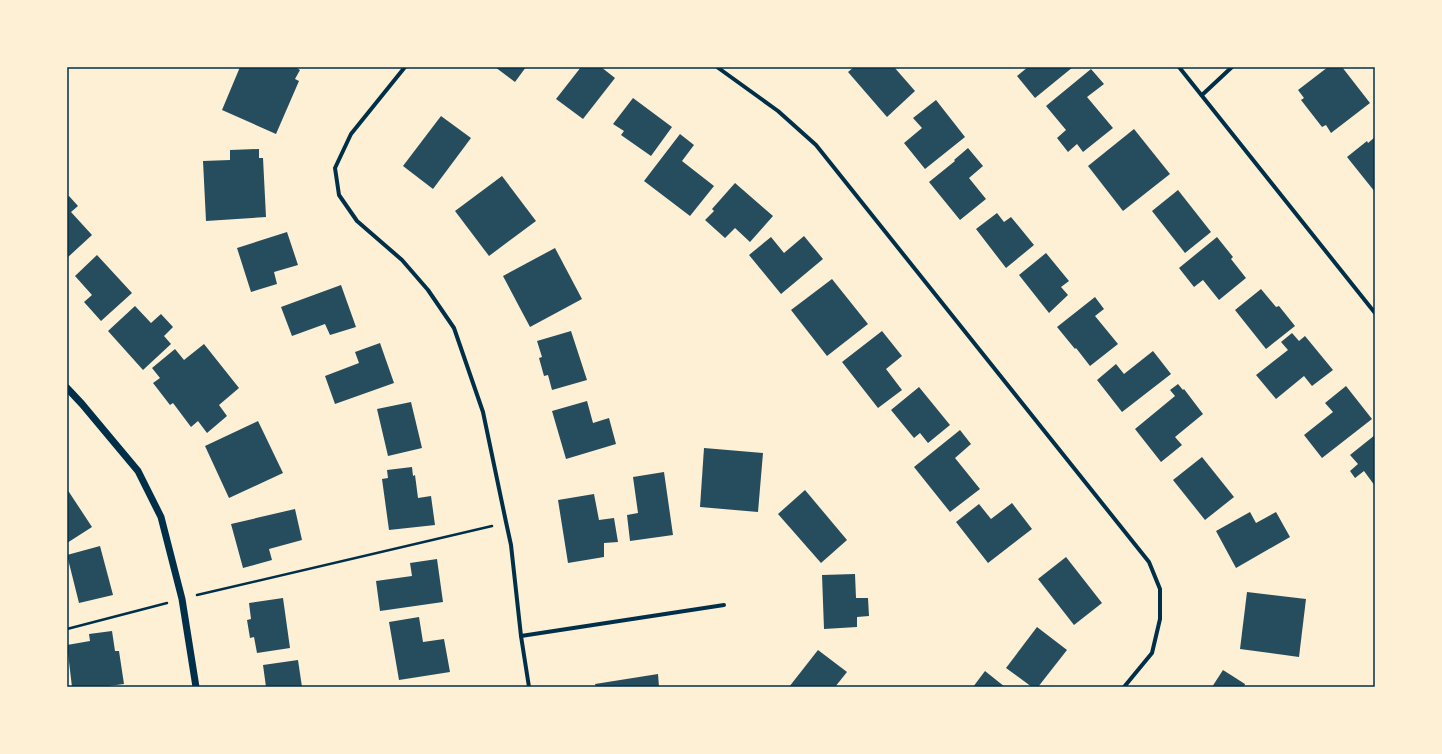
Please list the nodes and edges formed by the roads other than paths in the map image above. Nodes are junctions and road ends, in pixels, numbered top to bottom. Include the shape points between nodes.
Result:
1 (405, 67) edge
2 (717, 67) edge
3 (1179, 67) edge
4 (1232, 67) edge
5 (1202, 95) junction
6 (1375, 313) edge
7 (67, 388) edge
8 (724, 606) dead end
9 (521, 636) junction
10 (196, 687) edge
11 (529, 687) edge
12 (1124, 687) edge

1 - 9 street via 351,134 335,168 339,195 357,221 402,260 428,290 454,328 483,412 511,545
2 - 12 street via 778,111 816,145 1149,562 1160,589 1160,619 1152,653
3 - 5 street
4 - 5 street
5 - 6 street
7 - 10 street via 138,471 161,516 182,599
8 - 9 street
9 - 11 street

